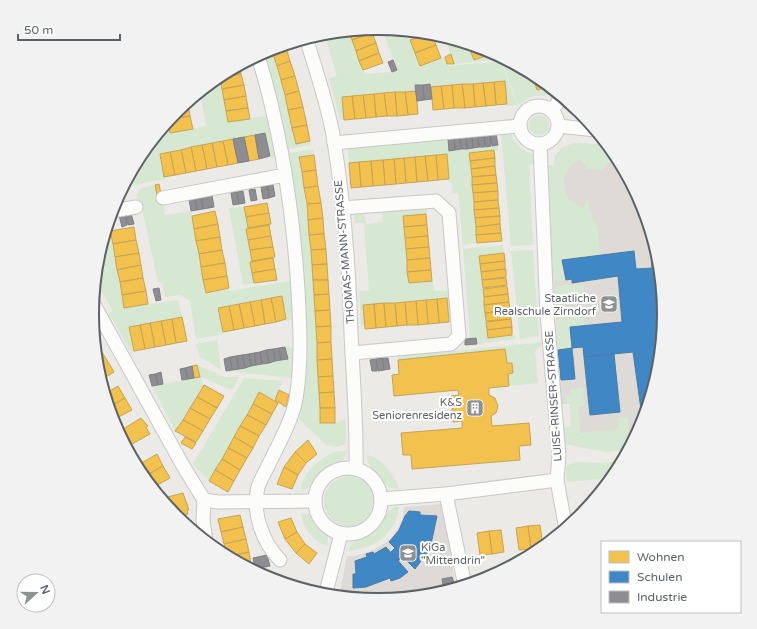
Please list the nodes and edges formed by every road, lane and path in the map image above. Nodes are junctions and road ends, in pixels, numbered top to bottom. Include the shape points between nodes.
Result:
1 (308, 44) edge
2 (260, 62) edge
3 (559, 101) edge
4 (552, 111) junction
5 (519, 126) junction
6 (558, 126) junction
7 (588, 129) edge
8 (334, 143) junction
9 (540, 144) junction
10 (285, 175) junction
11 (163, 198) dead end
12 (136, 207) dead end
13 (342, 208) junction
14 (119, 210) edge
15 (99, 314) edge
16 (352, 352) junction
17 (356, 469) junction
18 (557, 480) junction
19 (446, 494) junction
20 (381, 499) junction
21 (204, 500) junction
22 (314, 501) junction
23 (256, 502) junction
24 (565, 523) edge
25 (205, 534) edge
26 (341, 534) junction
27 (280, 560) dead end
28 (463, 580) edge
29 (327, 589) edge

1 - 8 street, THOMAS-MANN-STRASSE via 320,81
2 - 10 street via 268,87
3 - 4 street
4 - 5 street via 544,106 535,106 521,117
4 - 6 street via 557,118
5 - 8 street
5 - 9 street via 523,136 530,142
6 - 7 street
6 - 9 street via 549,142
8 - 13 street, THOMAS-MANN-STRASSE
9 - 18 street, LUISE-RINSER-STRASSE via 547,307 559,455
10 - 11 street
10 - 23 street via 297,271 299,380 292,415 258,486
12 - 14 street
13 - 16 street, THOMAS-MANN-STRASSE
13 - 16 street via 436,201 449,213 459,336 451,344
15 - 21 street
16 - 17 street, THOMAS-MANN-STRASSE
17 - 20 street via 374,480
17 - 22 street via 344,468 333,471 323,478
18 - 19 street
18 - 24 street, LUISE-RINSER-STRASSE
19 - 20 street
19 - 28 street
20 - 26 street via 380,512 365,530 354,535
21 - 23 street
21 - 25 street
22 - 23 street
22 - 26 street via 321,522 330,530
23 - 27 street via 258,518 266,541
26 - 29 street

